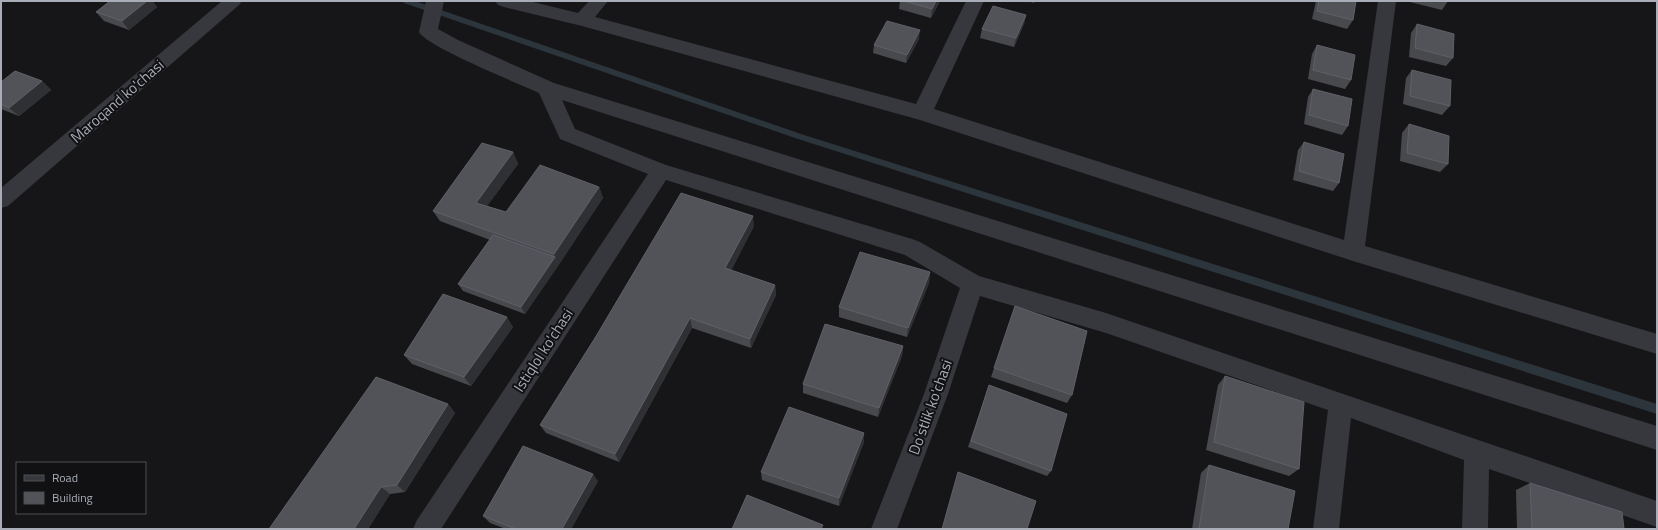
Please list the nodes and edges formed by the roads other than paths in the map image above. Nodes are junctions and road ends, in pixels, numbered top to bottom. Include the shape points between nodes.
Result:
1 (233, 1) edge
2 (435, 1) edge
3 (504, 1) edge
4 (599, 1) edge
5 (975, 1) edge
6 (1387, 1) edge
7 (582, 20) junction
8 (547, 88) junction
9 (922, 113) junction
10 (661, 171) junction
11 (1, 200) edge
12 (1353, 252) junction
13 (973, 284) junction
14 (1657, 344) edge
15 (1341, 403) junction
16 (1657, 438) edge
17 (1477, 453) junction
18 (1657, 514) edge
19 (426, 529) edge
20 (884, 529) edge
21 (1326, 529) edge
22 (1475, 529) edge

1 - 11 street, Maroqand ko'chasi
2 - 8 street via 428,32
3 - 7 street
4 - 7 street
5 - 9 street
6 - 12 street
7 - 9 street
8 - 10 street via 567,134
8 - 16 street
9 - 12 street
10 - 13 street via 912,248
10 - 19 street, Istiqlol ko'chasi
12 - 14 street
13 - 15 street via 1106,323
13 - 20 street, Do'stlik ko'chasi via 936,394
15 - 17 street
15 - 21 street
17 - 18 street
17 - 22 street

